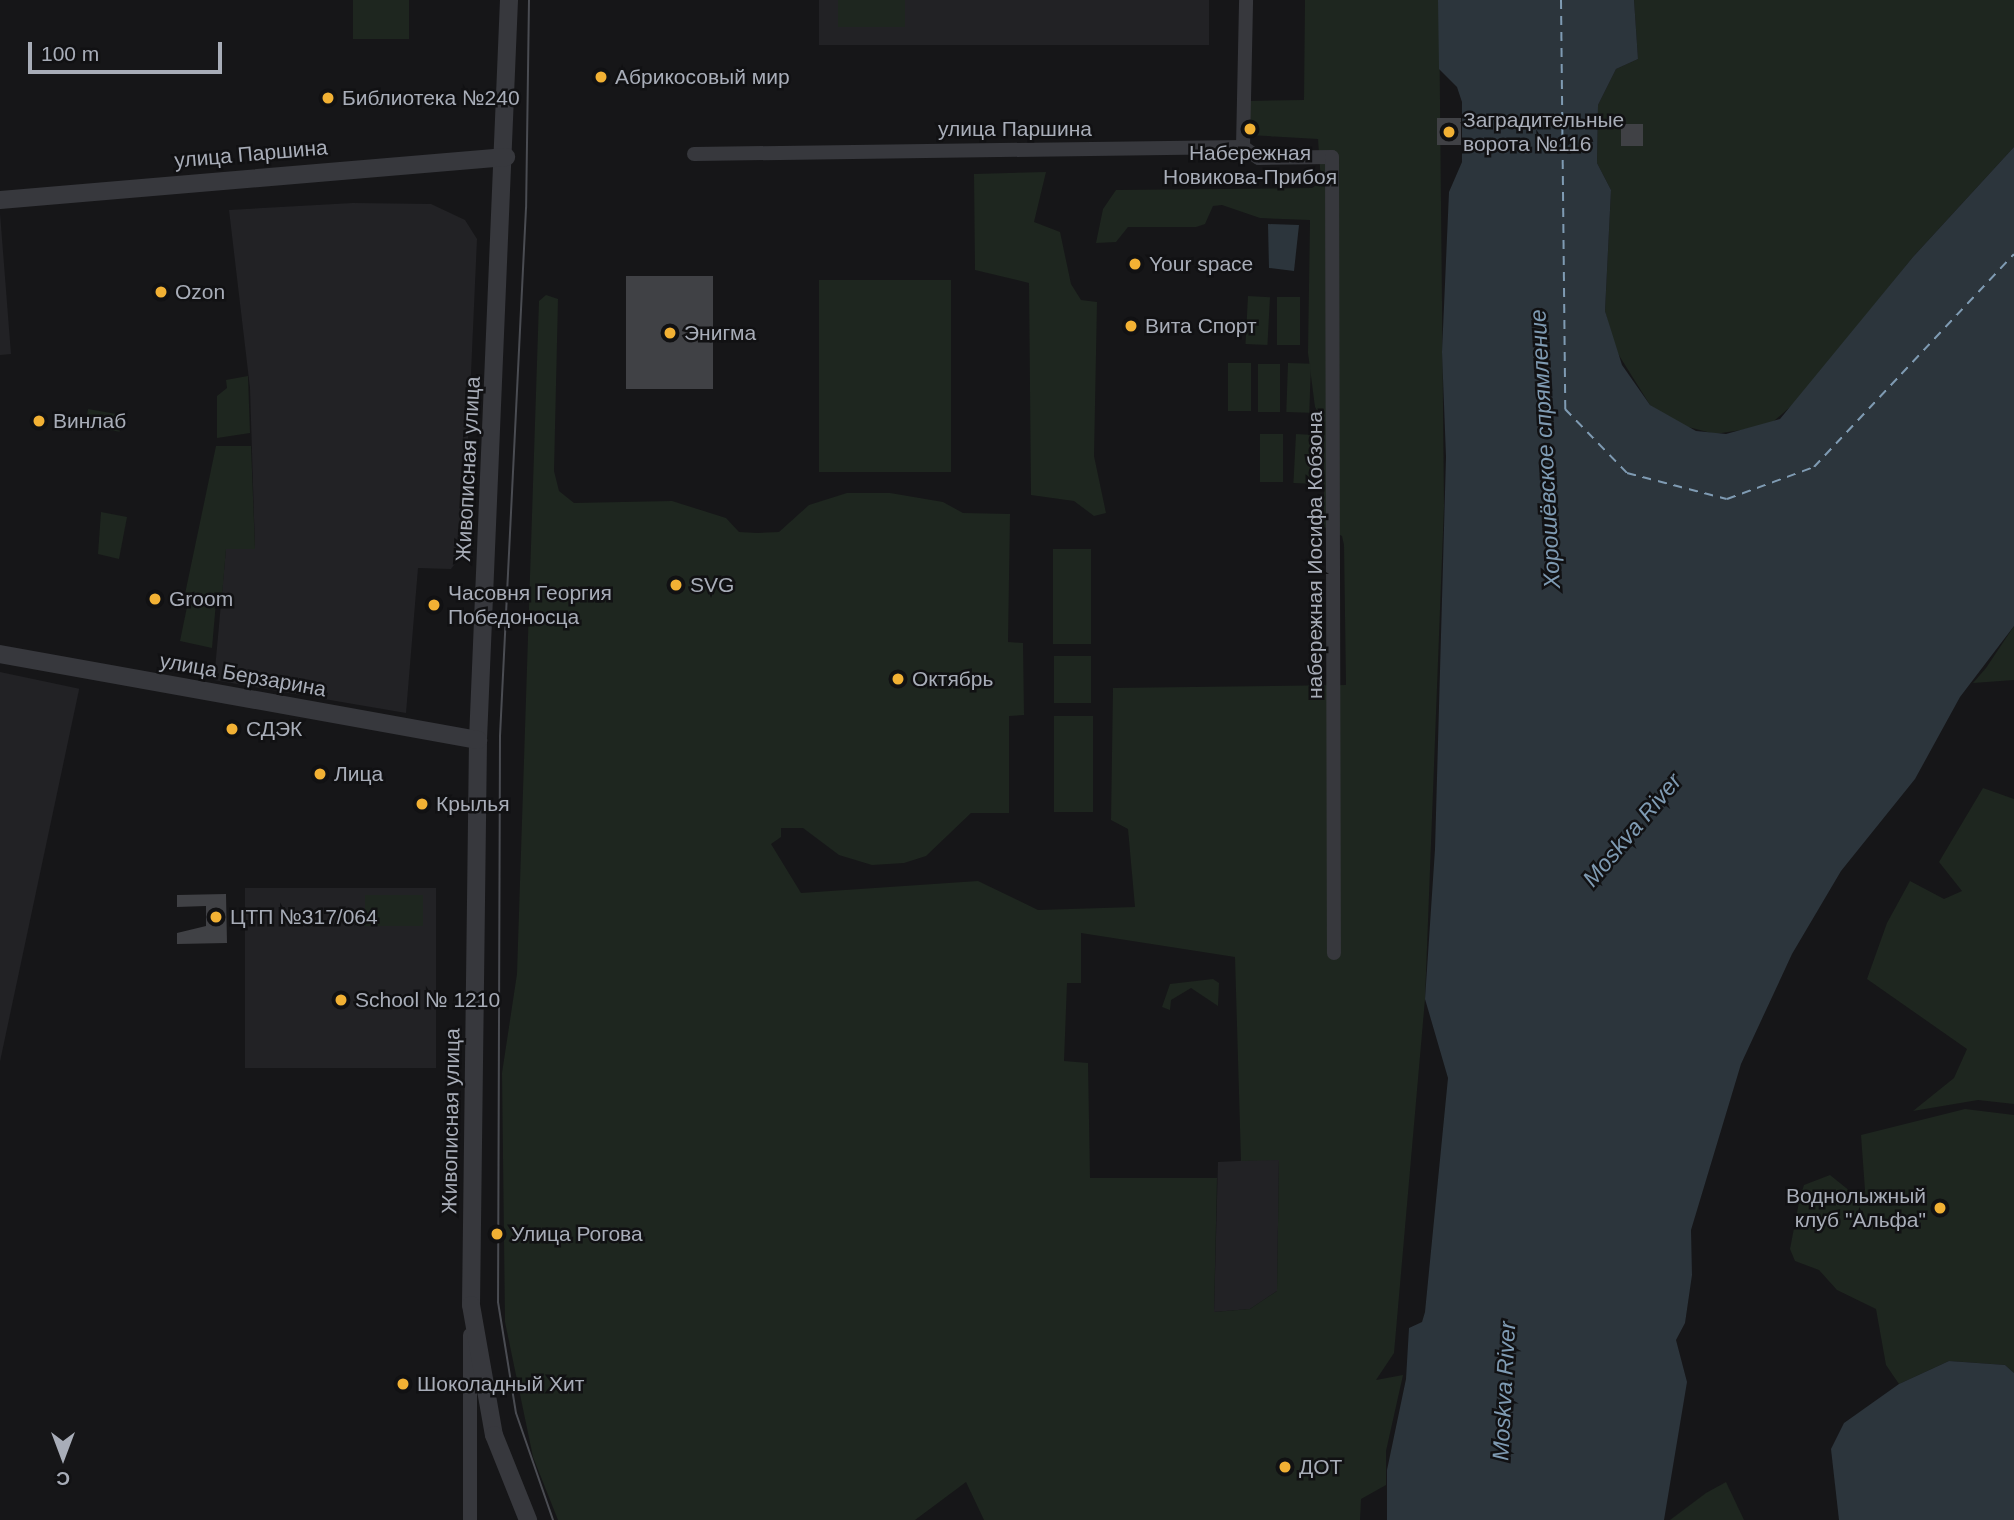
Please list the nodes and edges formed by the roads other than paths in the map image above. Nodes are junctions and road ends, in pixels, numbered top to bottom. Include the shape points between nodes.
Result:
1 (509, 0) edge
2 (1246, 0) edge
3 (1243, 148) junction
4 (694, 154) dead end
5 (506, 157) junction
6 (1332, 157) joint
7 (0, 200) edge
8 (0, 654) edge
9 (478, 740) junction
10 (1334, 953) dead end
11 (471, 1305) junction
12 (470, 1520) edge
13 (528, 1520) edge

1 - 5 street, Живописная улица
2 - 3 street
3 - 4 street, улица Паршина
3 - 6 street, улица Паршина via 1259,158
5 - 7 street, улица Паршина
5 - 9 street, Живописная улица
6 - 10 street, набережная Иосифа Кобзона
8 - 9 street, улица Берзарина
9 - 11 street, Живописная улица
11 - 12 street
11 - 13 street, Живописная улица via 494,1435

